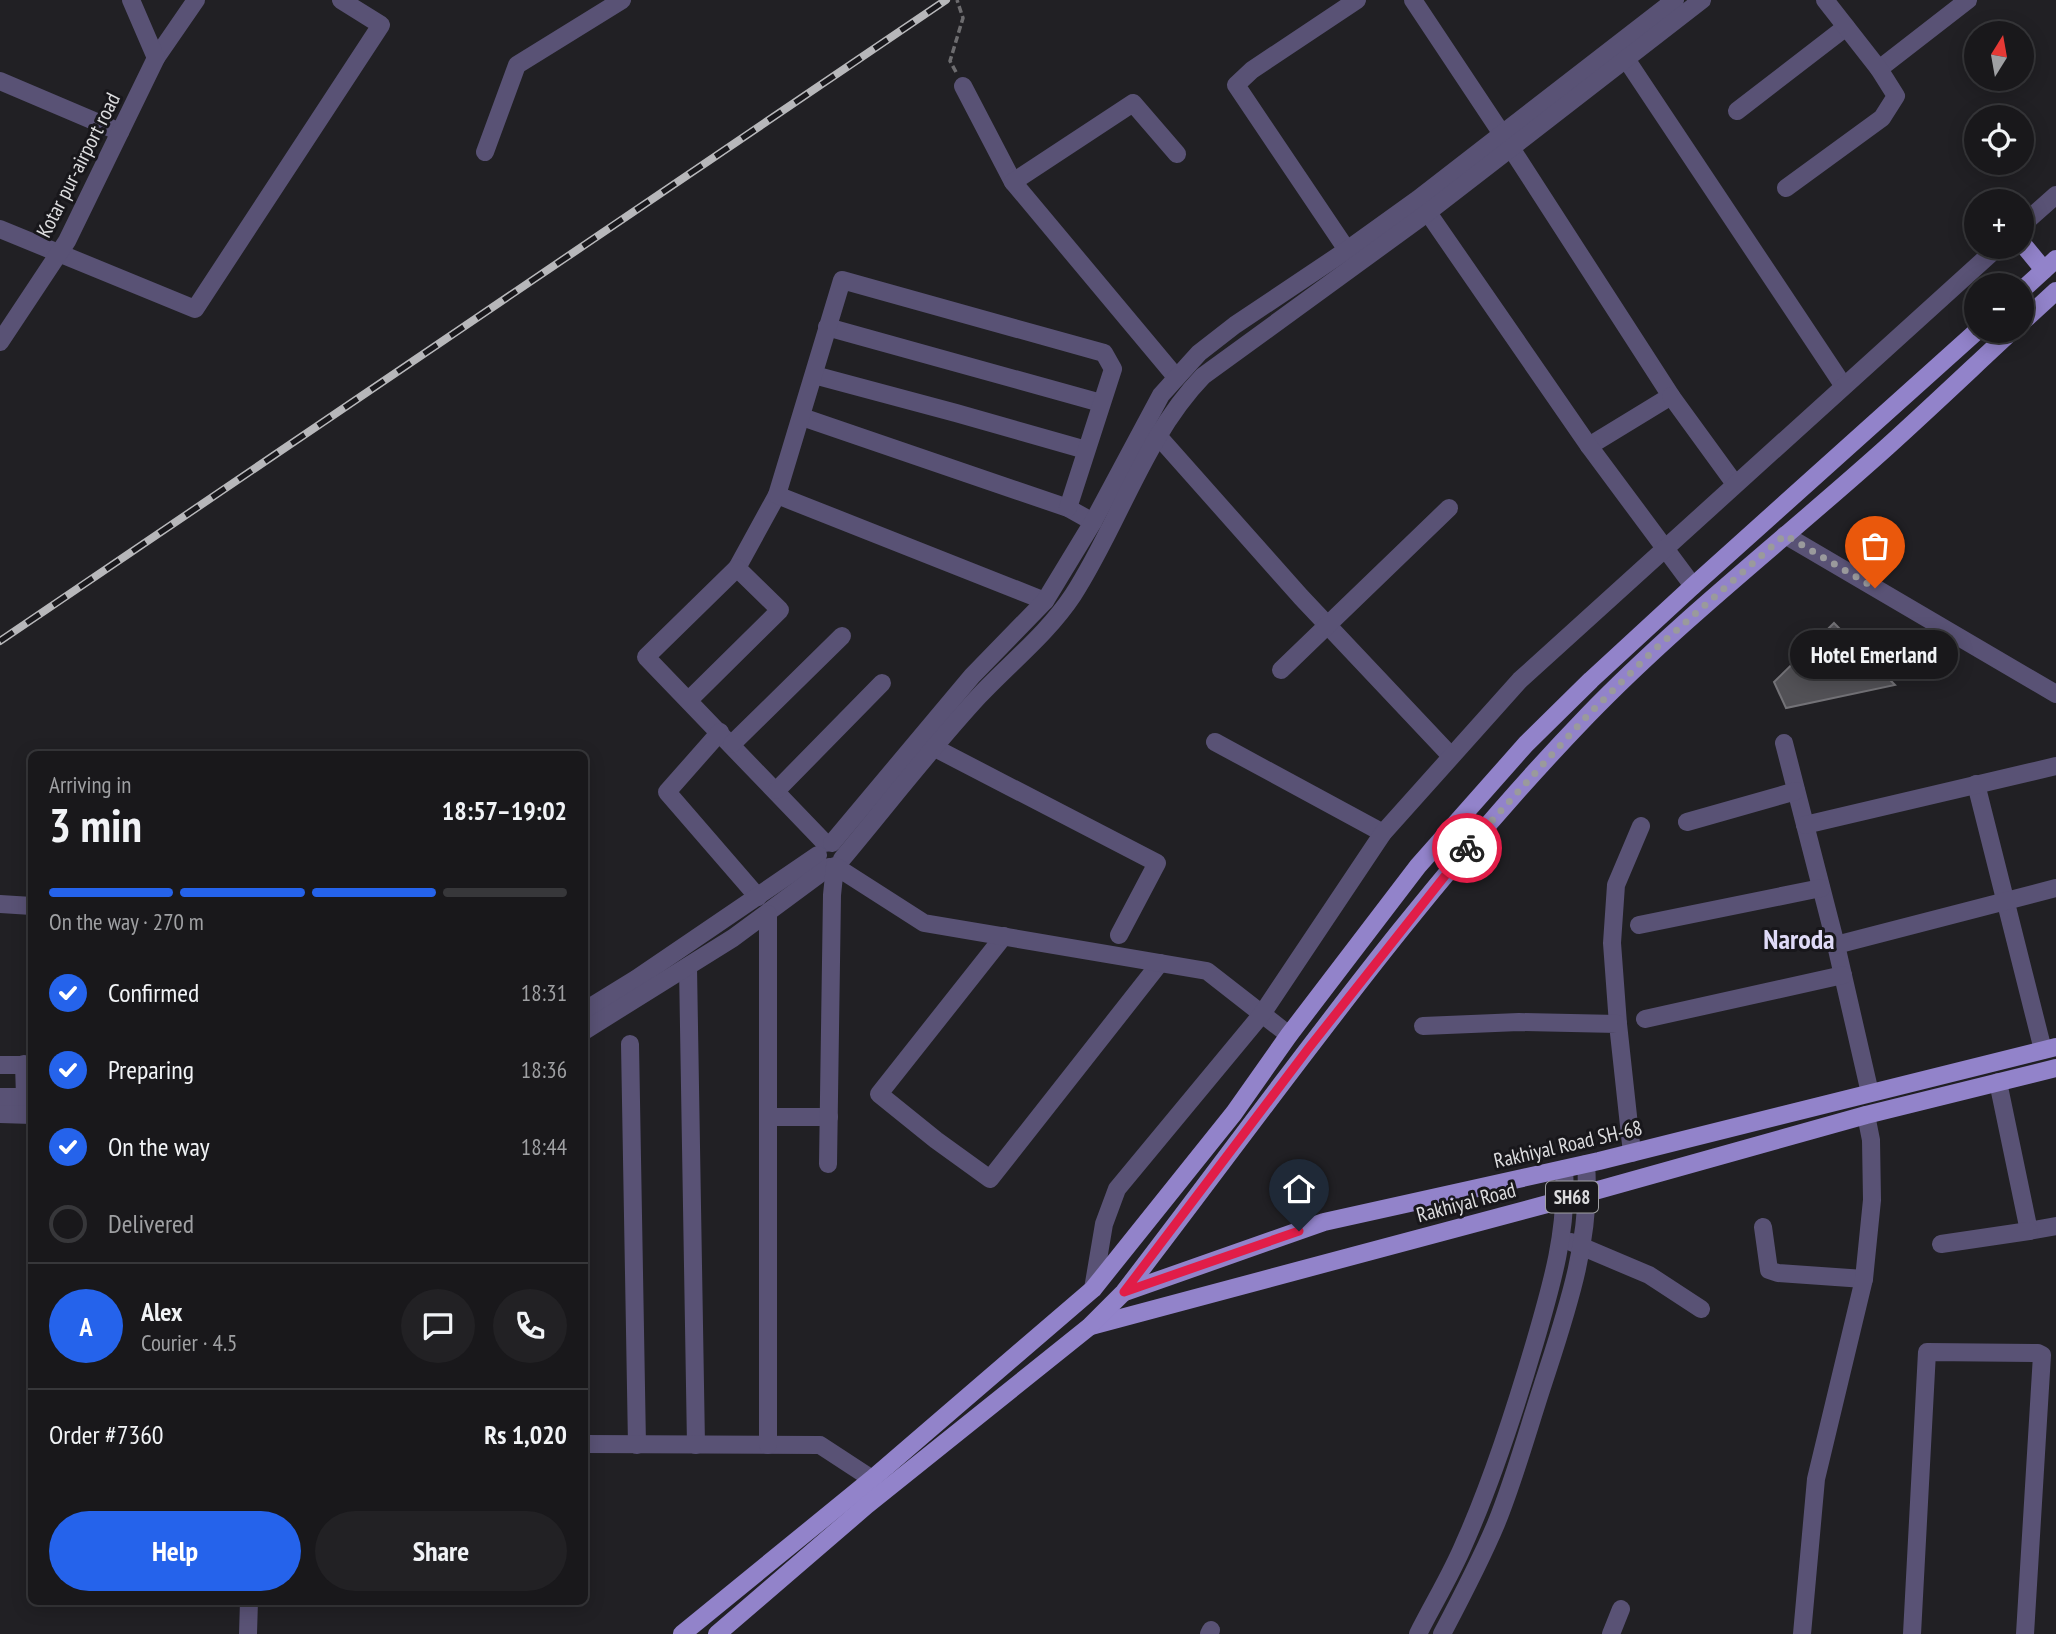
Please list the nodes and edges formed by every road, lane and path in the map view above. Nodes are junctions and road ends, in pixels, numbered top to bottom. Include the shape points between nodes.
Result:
1 (131, 0) edge
2 (196, 0) edge
3 (341, 0) edge
4 (621, 0) edge
5 (957, 0) edge
6 (1357, 0) edge
7 (1413, 0) edge
8 (1675, 0) edge
9 (1702, 0) edge
10 (1968, 0) edge
11 (1835, 4) edge
12 (1846, 27) junction
13 (156, 58) junction
14 (1626, 59) junction
15 (1879, 69) junction
16 (0, 81) edge
17 (963, 86) joint
18 (1737, 111) dead end
19 (120, 132) junction
20 (1507, 141) junction
21 (485, 152) dead end
22 (1177, 154) dead end
23 (1013, 182) junction
24 (1786, 188) dead end
25 (2056, 195) edge
26 (1422, 206) junction
27 (2034, 214) edge
28 (0, 229) edge
29 (1347, 250) junction
30 (2034, 252) edge
31 (60, 253) junction
32 (1985, 259) edge
33 (2050, 265) edge
34 (2034, 279) edge
35 (2056, 291) edge
36 (2034, 311) edge
37 (827, 327) junction
38 (2, 335) edge
39 (1964, 343) edge
40 (1999, 343) edge
41 (814, 375) junction
42 (1176, 377) junction
43 (1843, 385) junction
44 (1671, 396) junction
45 (1101, 403) junction
46 (802, 417) junction
47 (1158, 436) junction
48 (1589, 446) junction
49 (1086, 450) junction
50 (1734, 484) junction
51 (777, 495) junction
52 (1068, 508) junction
53 (1448, 508) dead end
54 (1094, 522) junction
55 (1785, 535) junction
56 (1664, 547) junction
57 (737, 568) junction
58 (1693, 586) junction
59 (1045, 601) junction
60 (1328, 625) junction
61 (842, 636) dead end
62 (1281, 670) dead end
63 (882, 683) dead end
64 (2056, 694) edge
65 (689, 700) junction
66 (726, 738) junction
67 (1214, 742) dead end
68 (1784, 743) dead end
69 (933, 747) junction
70 (1451, 756) junction
71 (2056, 766) edge
72 (1976, 784) junction
73 (777, 790) junction
74 (1796, 791) junction
75 (1687, 822) dead end
76 (1805, 825) junction
77 (1642, 826) dead end
78 (1383, 833) junction
79 (830, 855) junction
80 (1821, 888) junction
81 (2056, 888) edge
82 (758, 897) junction
83 (2005, 902) junction
84 (0, 904) edge
85 (28, 906) edge
86 (768, 914) junction
87 (1639, 925) dead end
88 (1004, 936) junction
89 (1119, 936) dead end
90 (1836, 945) junction
91 (1160, 963) junction
92 (688, 967) junction
93 (1843, 975) junction
94 (588, 1009) edge
95 (1262, 1013) junction
96 (1645, 1019) dead end
97 (1618, 1024) junction
98 (1423, 1026) dead end
99 (588, 1029) edge
100 (1289, 1035) junction
101 (630, 1044) dead end
102 (2049, 1049) edge
103 (0, 1065) edge
104 (28, 1065) edge
105 (2056, 1068) edge
106 (1998, 1082) junction
107 (1870, 1093) junction
108 (0, 1097) edge
109 (28, 1097) edge
110 (0, 1114) edge
111 (28, 1115) edge
112 (1867, 1115) junction
113 (768, 1117) junction
114 (828, 1117) junction
115 (1632, 1153) junction
116 (828, 1164) dead end
117 (1586, 1164) junction
118 (1564, 1169) junction
119 (1588, 1193) junction
120 (1566, 1199) junction
121 (2056, 1226) edge
122 (1763, 1227) dead end
123 (2029, 1231) junction
124 (1562, 1238) junction
125 (1941, 1244) dead end
126 (1581, 1247) junction
127 (1864, 1279) junction
128 (1093, 1289) junction
129 (1124, 1292) junction
130 (1702, 1309) dead end
131 (1049, 1327) junction
132 (1089, 1327) junction
133 (588, 1444) edge
134 (637, 1445) junction
135 (696, 1445) junction
136 (768, 1445) junction
137 (872, 1479) junction
138 (249, 1605) edge
139 (1621, 1609) dead end
140 (248, 1634) edge
141 (682, 1634) edge
142 (717, 1634) edge
143 (1418, 1634) edge
144 (1442, 1634) edge
145 (1611, 1634) edge
146 (1802, 1634) edge
147 (1912, 1634) edge
148 (2025, 1634) edge

1 - 13 street
2 - 13 street, Kotar pur-airport road
3 - 31 street via 381,25 195,309
4 - 21 street via 517,65
5 - 17 path via 963,18 950,61
6 - 29 street via 1236,85
7 - 20 street
8 - 20 street
9 - 14 street
10 - 15 street
11 - 12 street
12 - 15 street
12 - 18 street
13 - 19 street, Kotar pur-airport road
14 - 20 street
14 - 43 street
15 - 24 street via 1896,96 1882,118
16 - 19 street
17 - 23 street
19 - 31 street, Kotar pur-airport road
20 - 26 street
20 - 44 street
22 - 23 street via 1133,103
23 - 42 street
25 - 27 street
26 - 29 street
26 - 47 street via 1203,376 1179,402
26 - 48 street
28 - 31 street
29 - 42 street via 1234,325
30 - 33 main road
31 - 38 street, Kotar pur-airport road
32 - 43 street
33 - 34 main road
35 - 36 main road
37 - 41 street
37 - 45 street
37 - 45 street via 842,280 1104,354 1113,369
39 - 58 main road
40 - 55 main road
41 - 46 street
41 - 49 street
42 - 54 street via 1145,422
43 - 50 street
44 - 48 street
44 - 50 street
45 - 49 street
46 - 51 street
46 - 52 street
47 - 60 street
47 - 69 street via 1072,595
48 - 56 street
49 - 52 street
50 - 56 street
51 - 57 street
51 - 59 street
52 - 54 street
53 - 60 street
54 - 59 street
55 - 64 street
55 - 129 main road via 1654,650 1469,845
56 - 58 street
56 - 70 street via 1520,680
57 - 65 street via 780,610
57 - 65 street via 646,657
58 - 100 main road via 1526,744 1418,866
59 - 79 street via 955,695
60 - 62 street
60 - 70 street
61 - 66 street
63 - 73 street
65 - 66 street
66 - 73 street
66 - 82 street via 667,792
67 - 78 street
68 - 74 street
69 - 79 street
69 - 89 street via 1157,863
70 - 78 street
71 - 72 street
72 - 76 street
72 - 83 street
73 - 79 street
74 - 75 street
74 - 76 street
76 - 80 street
77 - 97 street via 1616,885 1612,943
78 - 95 street
79 - 82 street
79 - 86 street
79 - 88 street via 923,922
79 - 114 street
80 - 87 street
80 - 90 street
81 - 83 street
82 - 94 street
83 - 90 street
83 - 102 street
84 - 85 street
86 - 92 street
86 - 113 street
88 - 91 street
88 - 91 street via 879,1094 990,1178
90 - 93 street
91 - 95 street via 1207,971
92 - 99 street
92 - 135 street
93 - 96 street
93 - 107 street
95 - 100 street
95 - 128 street via 1117,1189 1104,1224
97 - 98 street
97 - 115 street
100 - 128 main road via 1234,1113
101 - 134 street
102 - 107 main road, Rakhiyal Road SH-68 / SH68
103 - 104 street
104 - 109 street
105 - 106 main road, Rakhiyal Road / SH68
106 - 112 main road, Rakhiyal Road / SH68
106 - 123 street
107 - 115 main road, Rakhiyal Road SH-68 / SH68
108 - 109 street
110 - 111 street
112 - 119 main road, Rakhiyal Road / SH68
112 - 127 street via 1872,1200
113 - 114 street
113 - 136 street
114 - 116 street
115 - 117 main road, Rakhiyal Road SH-68 / SH68
117 - 118 main road, Rakhiyal Road SH-68 / SH68
117 - 119 street
118 - 120 street
118 - 129 main road, Rakhiyal Road SH-68 / SH68 via 1324,1222
119 - 120 main road, Rakhiyal Road / SH68
119 - 126 street
120 - 124 street
120 - 132 main road, Rakhiyal Road / SH68
121 - 123 street
122 - 127 street via 1769,1270
123 - 125 street
124 - 126 street
124 - 143 street via 1521,1390 1486,1490 1464,1546
126 - 130 street via 1649,1275
126 - 144 street via 1507,1492
127 - 146 street via 1816,1479
128 - 129 main road, Rakhiyal Road SH-68 / SH68
128 - 131 main road
129 - 132 main road
131 - 132 main road, Rakhiyal Road / SH68
131 - 137 main road
132 - 142 main road via 867,1505
133 - 134 street
134 - 135 street
135 - 136 street
136 - 137 street via 820,1445
137 - 141 main road
138 - 140 street
139 - 145 street
147 - 148 street via 1927,1353 2038,1353 2043,1358

